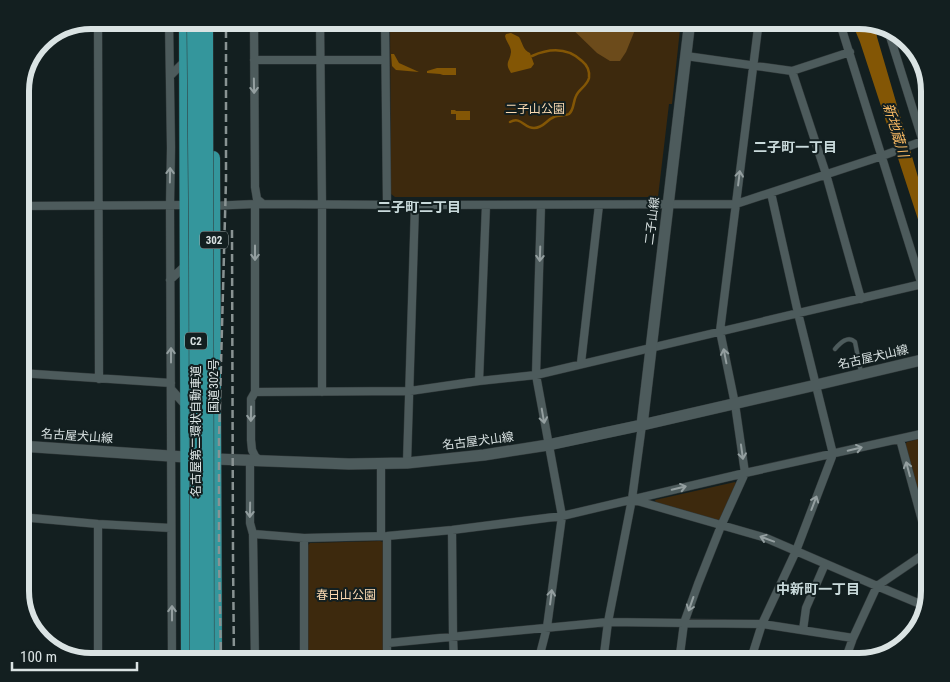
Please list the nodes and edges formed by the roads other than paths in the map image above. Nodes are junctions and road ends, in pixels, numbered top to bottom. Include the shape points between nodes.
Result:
1 (99, 29) edge
2 (169, 29) edge
3 (188, 29) edge
4 (190, 29) edge
5 (205, 29) edge
6 (211, 29) edge
7 (212, 29) edge
8 (254, 29) edge
9 (320, 29) edge
10 (385, 29) edge
11 (689, 29) edge
12 (758, 29) edge
13 (842, 29) edge
14 (890, 37) edge
15 (850, 52) junction
16 (686, 56) junction
17 (186, 60) junction
18 (254, 60) junction
19 (320, 60) junction
20 (385, 60) junction
21 (754, 65) junction
22 (792, 71) junction
23 (170, 76) junction
24 (201, 88) junction
25 (919, 126) joint
26 (920, 142) joint
27 (171, 148) junction
28 (884, 155) junction
29 (187, 166) junction
30 (826, 174) junction
31 (771, 193) junction
32 (259, 204) junction
33 (668, 204) junction
34 (736, 204) junction
35 (322, 205) junction
36 (386, 205) junction
37 (415, 205) junction
38 (486, 205) junction
39 (541, 205) junction
40 (599, 205) junction
41 (29, 206) edge
42 (99, 206) junction
43 (170, 206) junction
44 (187, 206) junction
45 (214, 206) junction
46 (188, 264) junction
47 (170, 280) junction
48 (921, 281) edge
49 (921, 284) edge
50 (861, 298) junction
51 (798, 314) junction
52 (720, 332) junction
53 (650, 347) junction
54 (835, 349) dead end
55 (921, 360) edge
56 (581, 364) junction
57 (29, 374) edge
58 (862, 374) junction
59 (536, 375) junction
60 (99, 379) junction
61 (479, 381) junction
62 (816, 385) junction
63 (171, 386) junction
64 (410, 391) junction
65 (255, 392) junction
66 (322, 392) junction
67 (735, 404) junction
68 (188, 409) junction
69 (642, 425) junction
70 (921, 434) edge
71 (900, 439) junction
72 (548, 445) junction
73 (29, 447) edge
74 (833, 454) junction
75 (171, 456) junction
76 (188, 457) junction
77 (214, 459) junction
78 (250, 461) junction
79 (262, 462) junction
80 (381, 463) junction
81 (407, 463) junction
82 (745, 473) junction
83 (632, 499) junction
84 (188, 514) junction
85 (562, 516) junction
86 (921, 517) edge
87 (29, 518) edge
88 (98, 524) junction
89 (722, 526) junction
90 (171, 530) junction
91 (452, 530) junction
92 (253, 534) junction
93 (384, 536) junction
94 (304, 538) junction
95 (796, 551) junction
96 (921, 556) edge
97 (825, 564) junction
98 (877, 586) junction
99 (920, 604) edge
100 (608, 622) junction
101 (684, 623) junction
102 (762, 624) junction
103 (547, 627) junction
104 (803, 630) junction
105 (453, 637) junction
106 (854, 638) junction
107 (388, 643) junction
108 (848, 652) joint
109 (98, 653) edge
110 (172, 653) edge
111 (188, 653) edge
112 (196, 653) edge
113 (208, 653) edge
114 (215, 653) edge
115 (255, 653) edge
116 (304, 653) edge
117 (387, 653) edge
118 (454, 653) edge
119 (540, 653) edge
120 (604, 653) edge
121 (680, 653) edge
122 (753, 653) edge
123 (853, 653) edge

1 - 42 street
2 - 23 street
3 - 17 highway, 302
4 - 24 highway, 名古屋第二環状自動車道 / C2, bridge
5 - 24 highway, 名古屋第二環状自動車道 / C2, bridge
6 - 24 highway, bridge
7 - 45 highway, 国道302号 / 302
8 - 18 street
9 - 19 street
10 - 20 street
11 - 16 main road, 二子山線
12 - 21 street
13 - 15 street
14 - 25 street
15 - 22 street
15 - 28 street
16 - 21 street
16 - 33 main road, 二子山線
17 - 23 street
17 - 29 highway, 302
18 - 19 street
18 -> 32 street via 255,187
19 - 20 street
19 - 35 street
20 - 36 street
21 - 22 street
34 -> 21 street
22 - 30 street
23 - 27 street
24 - 112 highway, 名古屋第二環状自動車道 / C2, bridge
24 - 113 highway, 名古屋第二環状自動車道 / C2, bridge
25 - 26 street
26 - 28 street
27 - 29 street
43 -> 27 street
28 - 30 street
28 - 48 street
29 - 44 highway, 302
30 - 31 street
30 - 50 street
31 - 34 street
31 - 51 street
32 - 35 street
32 - 45 street
32 -> 65 street
33 - 34 street
33 - 40 street
33 - 53 main road, 二子山線
34 - 52 street
35 - 36 street
35 - 66 street
36 - 37 street
37 - 38 street
37 - 64 street
38 - 39 street
38 - 61 street
39 - 40 street
39 -> 59 street
40 - 56 street
41 - 42 street
42 - 43 street
42 - 60 street
43 - 44 street
43 - 47 street
44 - 45 street
44 - 46 highway, 302
45 - 77 highway, 国道302号 / 302
46 - 47 street
46 - 68 highway, 302
63 -> 47 street
49 - 50 street
50 - 51 street
51 - 52 street
51 - 62 street
52 - 53 street
67 -> 52 street
53 - 56 street
53 - 69 main road, 二子山線
54 - 58 lane via 842,341 853,340
55 - 58 main road, 名古屋犬山線
56 - 59 street
57 - 60 street
58 - 62 main road, 名古屋犬山線
59 - 61 street
59 -> 72 street
60 - 63 street
61 - 64 street
62 - 67 main road, 名古屋犬山線
62 - 74 street
63 - 68 street
63 - 75 street
64 - 66 street
64 - 81 street
65 - 66 street
65 -> 79 street via 251,399 250,440 255,456
67 - 69 main road, 名古屋犬山線
67 -> 82 street
68 - 76 highway, 302
69 - 72 main road, 名古屋犬山線
69 - 83 street
70 - 71 street
74 -> 71 street
86 -> 71 street
72 - 81 main road, 名古屋犬山線
72 - 85 street
73 - 75 main road, 名古屋犬山線
74 - 82 street
95 -> 74 street
75 - 76 main road, 名古屋犬山線
75 - 90 street
76 - 77 main road, 名古屋犬山線
76 - 84 highway, 302
77 - 78 main road, 名古屋犬山線
77 - 114 highway, 国道302号 / 302
78 - 79 main road, 名古屋犬山線
78 -> 92 street via 250,523
79 - 80 main road, 名古屋犬山線
80 - 81 main road, 名古屋犬山線
80 - 93 street
83 -> 82 street
82 - 89 street
83 - 85 street
83 - 89 street
83 - 100 street
84 - 90 street
84 - 111 highway, 302
85 - 91 street
103 -> 85 street
87 - 88 street
88 - 90 street
88 - 109 street
95 -> 89 street via 766,538
89 -> 101 street
110 -> 90 street
91 - 93 street
91 - 105 street
92 - 94 street
92 - 115 street
93 - 94 street
93 - 107 street
94 - 116 street
95 - 97 street
95 - 102 street
96 - 98 street
97 - 98 street
97 - 104 street via 806,608
98 - 99 street
98 - 106 street
100 - 101 street
100 - 103 street
100 - 120 street
101 - 102 street
101 - 121 street
102 - 104 street
102 - 122 street
103 - 105 street
103 - 119 street
104 - 106 street
105 - 107 street
105 - 118 street
106 - 108 street
107 - 117 street
108 - 123 lane

